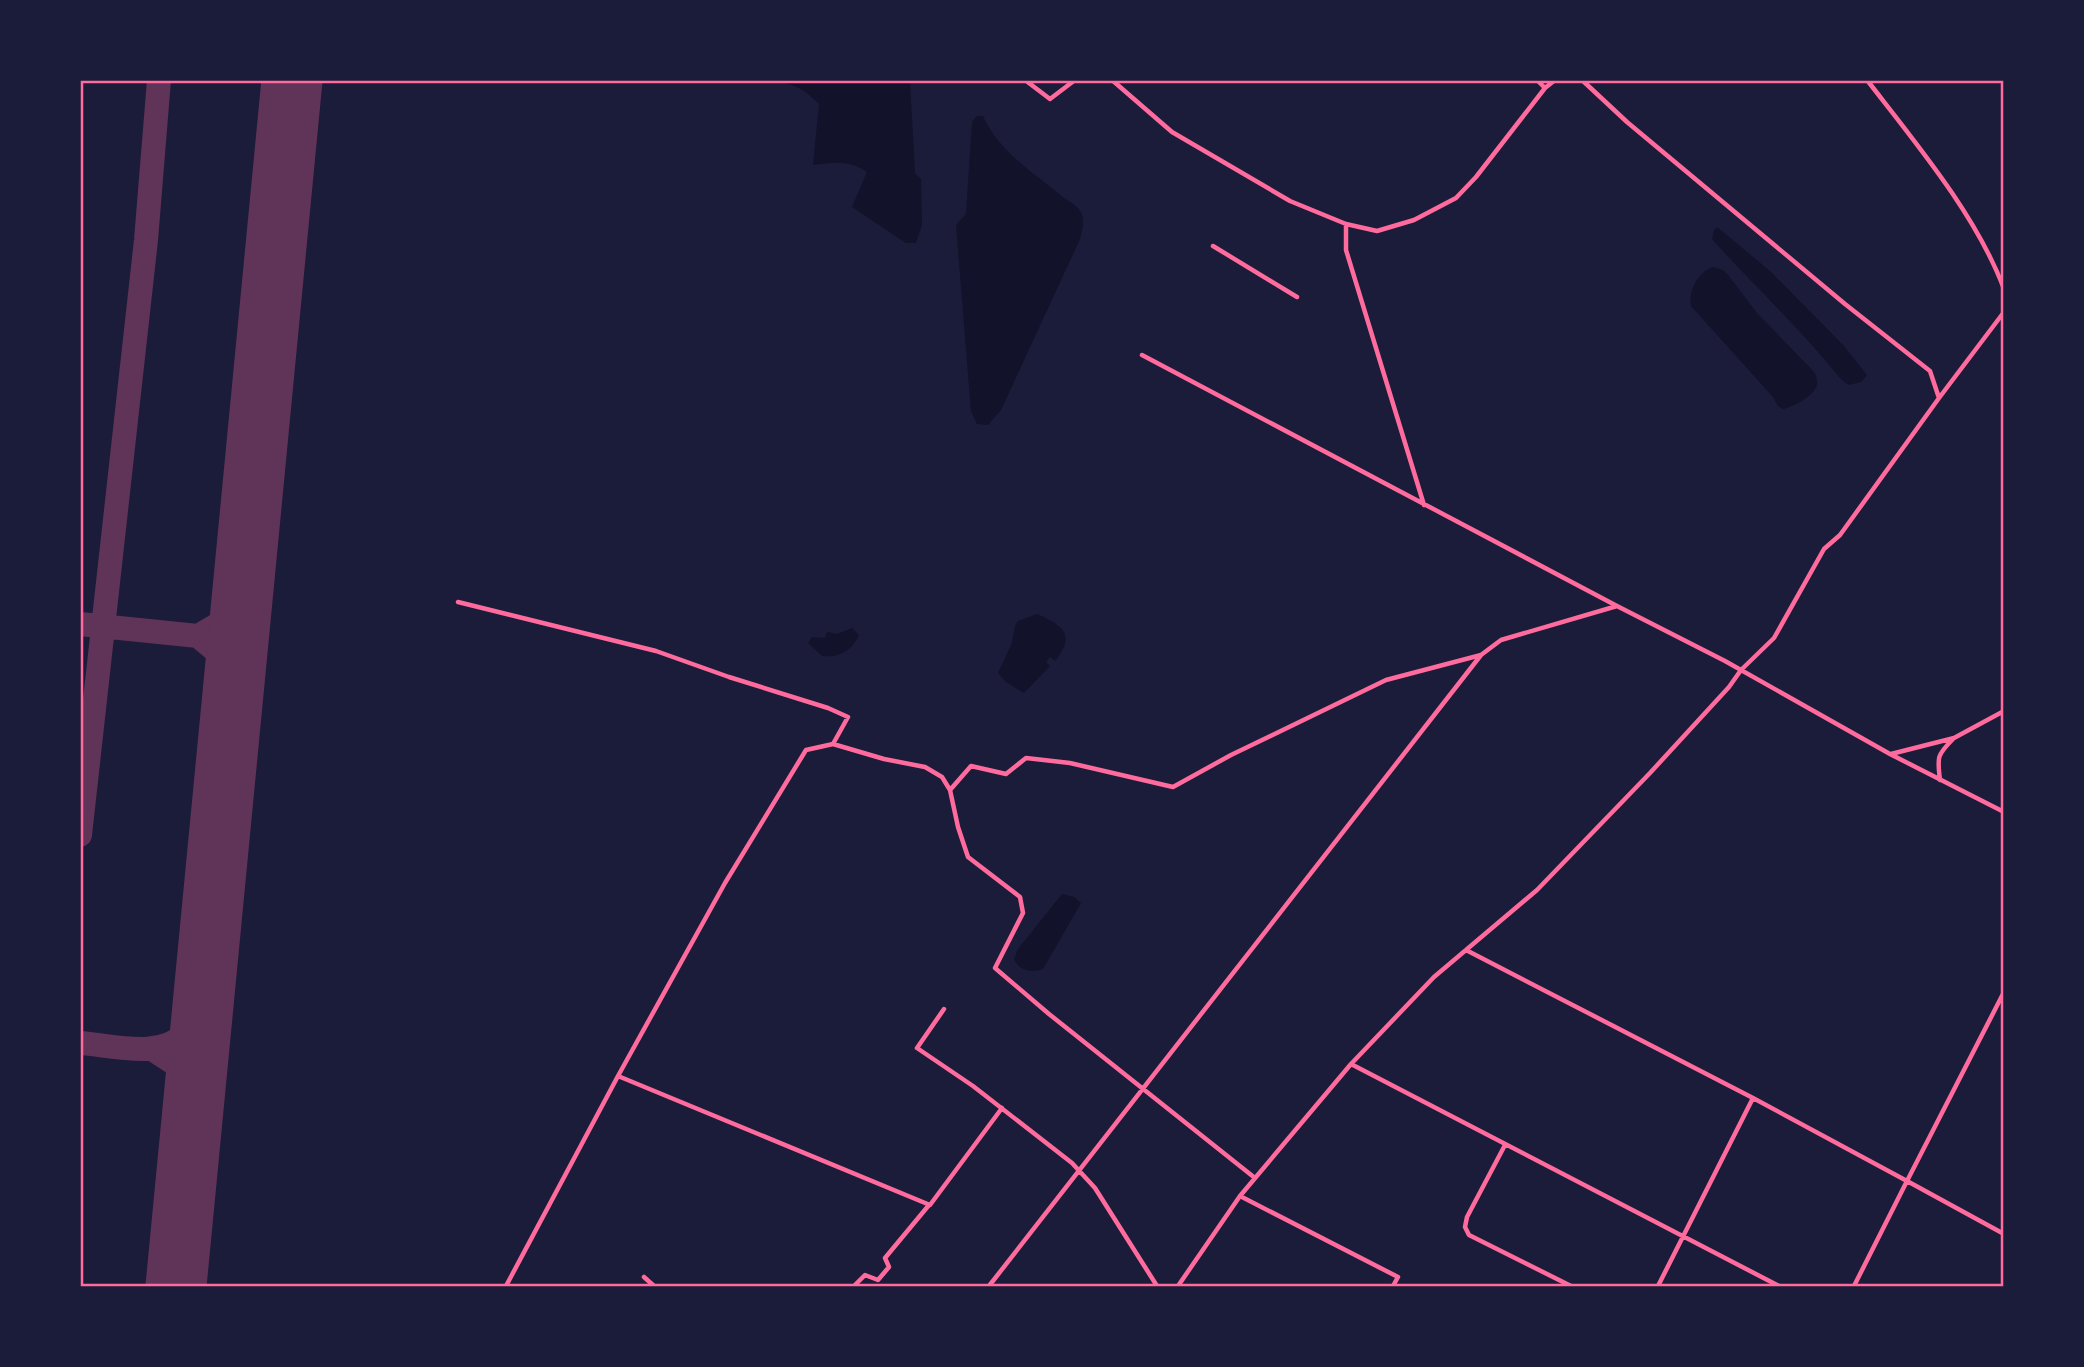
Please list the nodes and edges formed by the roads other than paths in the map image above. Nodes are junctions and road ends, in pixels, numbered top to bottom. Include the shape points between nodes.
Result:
1 (1026, 80) edge
2 (1075, 80) edge
3 (1112, 80) edge
4 (1537, 80) edge
5 (1555, 80) edge
6 (1582, 80) edge
7 (1867, 80) edge
8 (1545, 88) junction
9 (1346, 224) junction
10 (1213, 246) dead end
11 (2004, 289) edge
12 (1297, 297) dead end
13 (2004, 312) edge
14 (1142, 355) dead end
15 (1939, 398) junction
16 (1424, 505) junction
17 (458, 603) dead end
18 (1617, 606) junction
19 (1481, 655) junction
20 (1741, 670) junction
21 (2004, 711) edge
22 (1954, 738) junction
23 (833, 744) junction
24 (1890, 754) junction
25 (1940, 780) junction
26 (950, 790) junction
27 (2004, 812) edge
28 (1466, 950) junction
29 (2004, 992) edge
30 (943, 1009) dead end
31 (1351, 1064) junction
32 (618, 1076) junction
33 (1143, 1089) junction
34 (1753, 1098) junction
35 (1002, 1108) junction
36 (1505, 1145) junction
37 (1255, 1178) junction
38 (1907, 1181) junction
39 (1240, 1196) junction
40 (930, 1205) junction
41 (2004, 1234) edge
42 (1683, 1238) junction
43 (644, 1277) dead end
44 (506, 1286) edge
45 (654, 1286) edge
46 (854, 1286) edge
47 (989, 1286) edge
48 (1157, 1286) edge
49 (1178, 1286) edge
50 (1393, 1286) edge
51 (1571, 1286) edge
52 (1658, 1286) edge
53 (1779, 1286) edge
54 (1854, 1286) edge

1 - 2 street via 1050,99
3 - 9 street via 1172,132 1290,201
4 - 8 street
5 - 8 street
6 - 15 street via 1930,371
7 - 11 street via 1932,165 1993,261
8 - 9 street via 1456,198 1414,220 1377,231
9 - 16 street via 1346,250
10 - 12 street
13 - 15 street
14 - 16 street
15 - 20 street via 1840,535 1824,549 1774,638
16 - 18 street
17 - 23 street via 656,651 828,708 848,717
18 - 19 street via 1501,640
18 - 20 street
19 - 26 street via 1386,680 1173,787 1026,758 1006,774 971,766
19 - 33 street
20 - 24 street
20 - 28 street via 1650,774 1537,890
21 - 22 street
22 - 24 street
22 - 25 street via 1939,752
23 - 26 street via 925,767 942,777
23 - 32 street via 806,750 725,883
24 - 25 street
25 - 27 street
26 - 33 street via 968,857 1020,897 1023,913 995,968
28 - 31 street
28 - 34 street
29 - 38 street
30 - 35 street via 917,1048
31 - 36 street
31 - 37 street
32 - 40 street
32 - 44 street
33 - 37 street
33 - 47 street
34 - 38 street
34 - 42 street
35 - 40 street
35 - 48 street via 1096,1188
36 - 42 street
36 - 51 street via 1465,1227 1469,1235
37 - 39 street
38 - 41 street
38 - 54 street
39 - 49 street
39 - 50 street via 1398,1277
40 - 46 street via 885,1258 889,1267 878,1279 865,1275
42 - 52 street
42 - 53 street
43 - 45 street

